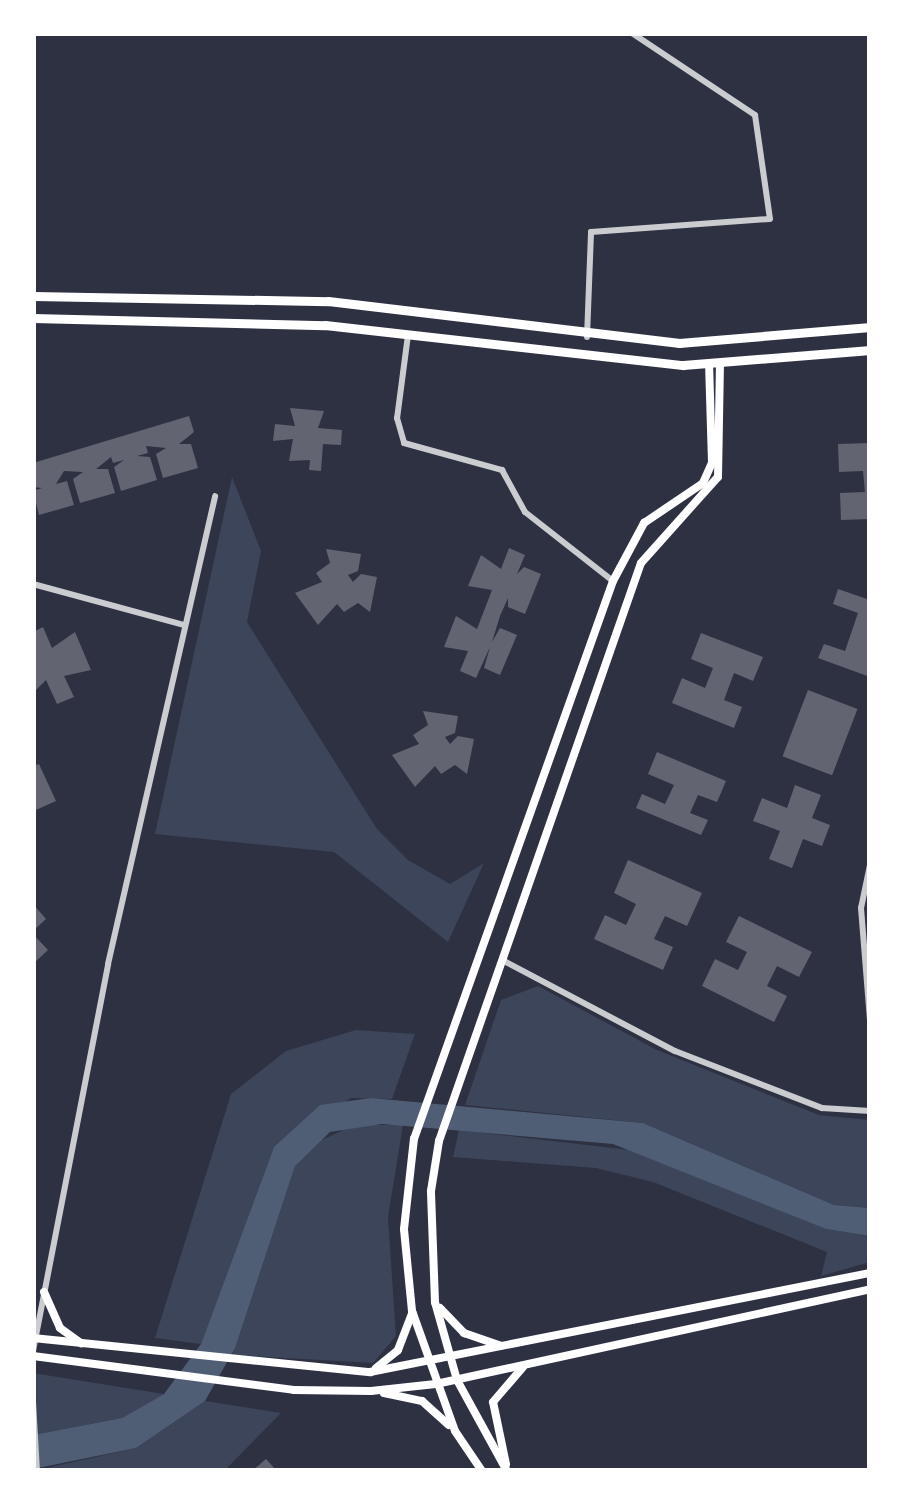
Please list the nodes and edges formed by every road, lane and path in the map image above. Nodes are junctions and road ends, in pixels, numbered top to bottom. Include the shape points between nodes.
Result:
1 (632, 33) edge
2 (33, 296) edge
3 (33, 318) edge
4 (870, 327) edge
5 (408, 335) junction
6 (587, 337) junction
7 (870, 350) edge
8 (714, 364) junction
9 (215, 496) dead end
10 (613, 581) junction
11 (33, 584) edge
12 (184, 625) junction
13 (870, 865) edge
14 (504, 961) junction
15 (870, 1018) edge
16 (870, 1111) edge
17 (870, 1273) edge
18 (870, 1289) edge
19 (44, 1292) junction
20 (435, 1303) junction
21 (412, 1311) junction
22 (34, 1338) edge
23 (88, 1346) junction
24 (508, 1348) junction
25 (33, 1354) edge
26 (451, 1359) junction
27 (429, 1364) junction
28 (524, 1366) junction
29 (370, 1372) junction
30 (457, 1380) junction
31 (436, 1384) junction
32 (371, 1391) junction
33 (33, 1402) edge
34 (455, 1431) junction
35 (37, 1471) edge
36 (482, 1471) edge
37 (508, 1471) edge

1 - 6 street via 755,115 770,219 591,232
2 - 6 main road via 328,301
3 - 5 main road via 238,321
4 - 6 main road via 721,343
5 - 8 main road via 587,359
5 - 10 street via 397,418 404,443 502,470 525,512
7 - 8 main road
8 - 10 main road via 712,463 703,483 644,523
8 - 14 main road via 718,477 641,563
9 - 12 street
10 - 21 main road via 414,1139 404,1229
11 - 12 street
12 - 19 street
13 - 15 street via 861,908
14 - 16 street via 675,1051 822,1108
14 - 20 main road via 439,1141 430,1190
17 - 24 main road
18 - 28 main road
19 - 22 street
19 - 23 main road via 60,1328
20 - 24 main road via 464,1334
20 - 26 main road
21 - 27 main road
21 - 29 main road via 398,1351
22 - 23 main road
22 - 25 street
23 - 29 main road
24 - 26 main road
25 - 32 main road via 294,1390
26 - 27 main road
26 - 30 main road
27 - 29 main road
27 - 31 main road
28 - 30 main road
28 - 37 main road via 493,1402
30 - 31 main road
30 - 37 main road
31 - 32 main road
31 - 34 main road
32 - 34 main road via 422,1401
33 - 35 street
34 - 36 main road

